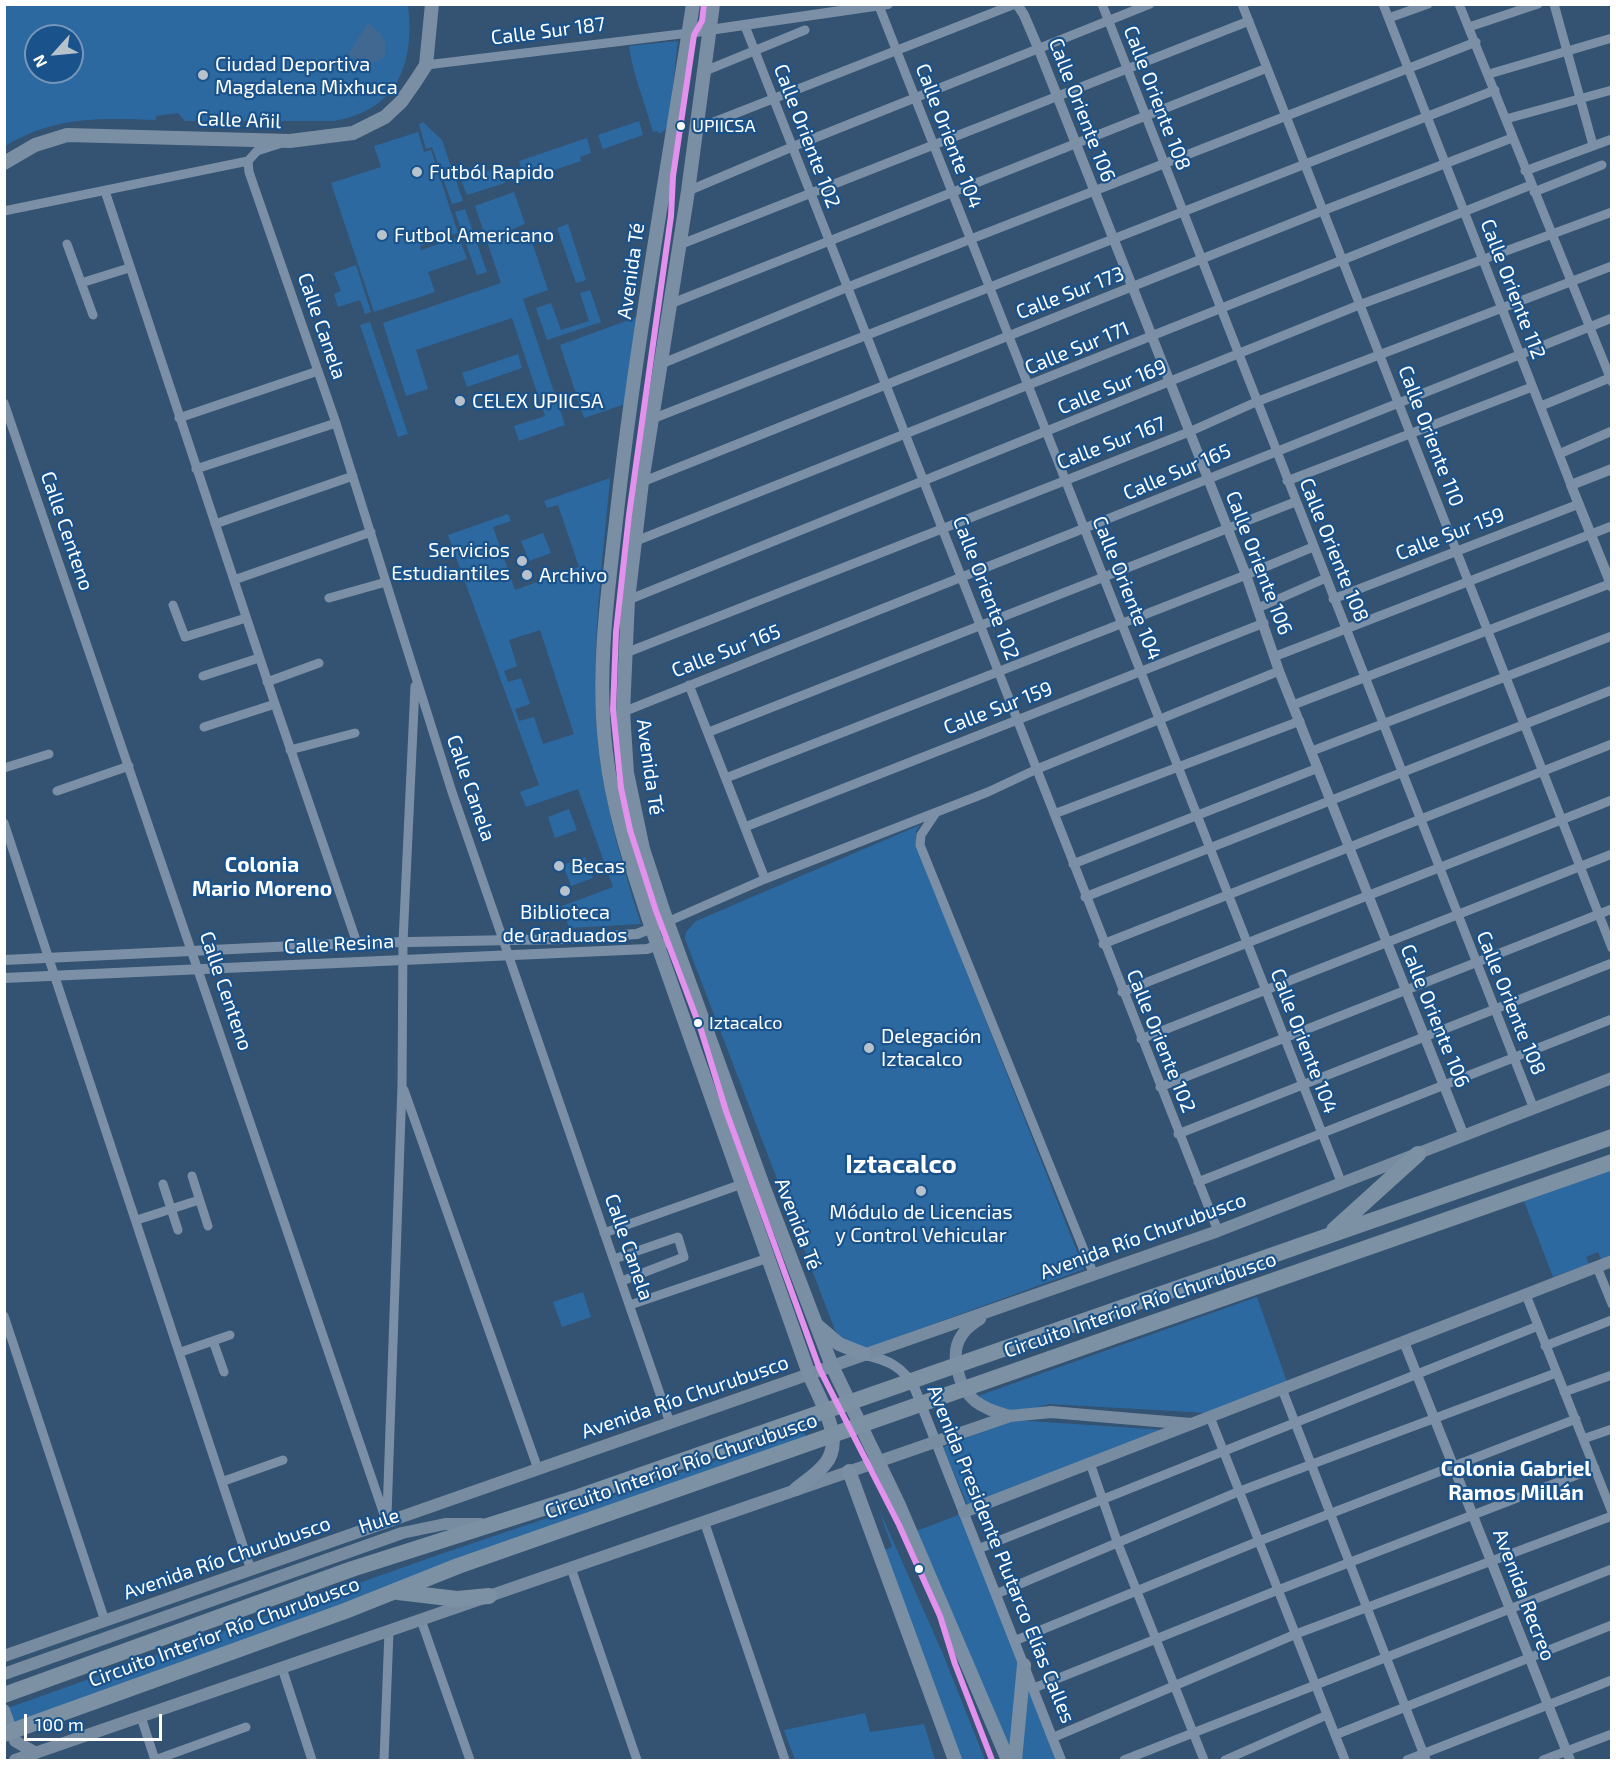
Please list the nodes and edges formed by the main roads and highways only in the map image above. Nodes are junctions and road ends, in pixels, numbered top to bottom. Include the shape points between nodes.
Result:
1 (432, 4) edge
2 (693, 4) edge
3 (713, 4) edge
4 (4, 163) edge
5 (1611, 1078) edge
6 (1611, 1137) edge
7 (1418, 1154) junction
8 (1611, 1162) edge
9 (1323, 1238) junction
10 (1611, 1261) edge
11 (990, 1311) junction
12 (816, 1325) junction
13 (864, 1354) junction
14 (831, 1366) junction
15 (809, 1374) junction
16 (1010, 1416) junction
17 (1191, 1424) junction
18 (878, 1460) junction
19 (849, 1471) junction
20 (796, 1489) junction
21 (964, 1512) road end
22 (497, 1524) junction
23 (394, 1592) junction
24 (489, 1596) junction
25 (121, 1616) junction
26 (150, 1622) junction
27 (4, 1656) edge
28 (1024, 1665) road end
29 (5, 1674) edge
30 (4, 1695) edge
31 (4, 1710) edge
32 (4, 1734) edge
33 (36, 1753) junction
34 (15, 1761) edge
35 (955, 1761) edge
36 (1008, 1761) edge
37 (1015, 1761) edge

1 - 4 main road, Calle Añil via 426,64 401,102 371,125 333,138 290,141 67,135 35,145
2 - 15 main road, Avenida Té via 624,447 603,660 605,749 627,855
3 - 12 main road, Avenida Té via 642,482 623,654 623,712 630,787 644,849 667,922
5 - 7 main road, Avenida Río Churubusco
6 - 9 highway, Circuito Interior Río Churubusco
7 - 9 highway
7 - 11 main road, Avenida Río Churubusco via 1218,1231
8 - 23 highway, Circuito Interior Río Churubusco via 581,1522
9 - 22 highway, Circuito Interior Río Churubusco
10 - 17 main road
11 - 13 main road, Avenida Río Churubusco
11 - 16 main road via 962,1335 956,1351 957,1368 962,1384 975,1401
12 - 13 main road via 839,1344
12 - 14 main road, Avenida Té
13 - 14 main road, Avenida Río Churubusco
14 - 15 main road, Avenida Río Churubusco
14 - 18 main road, Avenida Té
15 - 20 main road, Avenida Té via 833,1433 833,1444 825,1465
15 - 25 main road, Avenida Río Churubusco
16 - 17 main road via 1051,1412
16 - 18 main road
17 - 21 main road
18 - 19 main road
18 - 36 main road
19 - 20 main road
19 - 35 main road
20 - 24 main road
22 - 26 main road, Hule via 445,1524 402,1533
22 - 30 highway, Circuito Interior Río Churubusco via 352,1569
23 - 24 highway via 457,1599
23 - 32 highway, Circuito Interior Río Churubusco
24 - 33 main road
25 - 26 main road
25 - 27 main road, Avenida Río Churubusco
26 - 29 main road, Hule
28 - 37 main road
31 - 33 main road via 15,1741
33 - 34 main road

